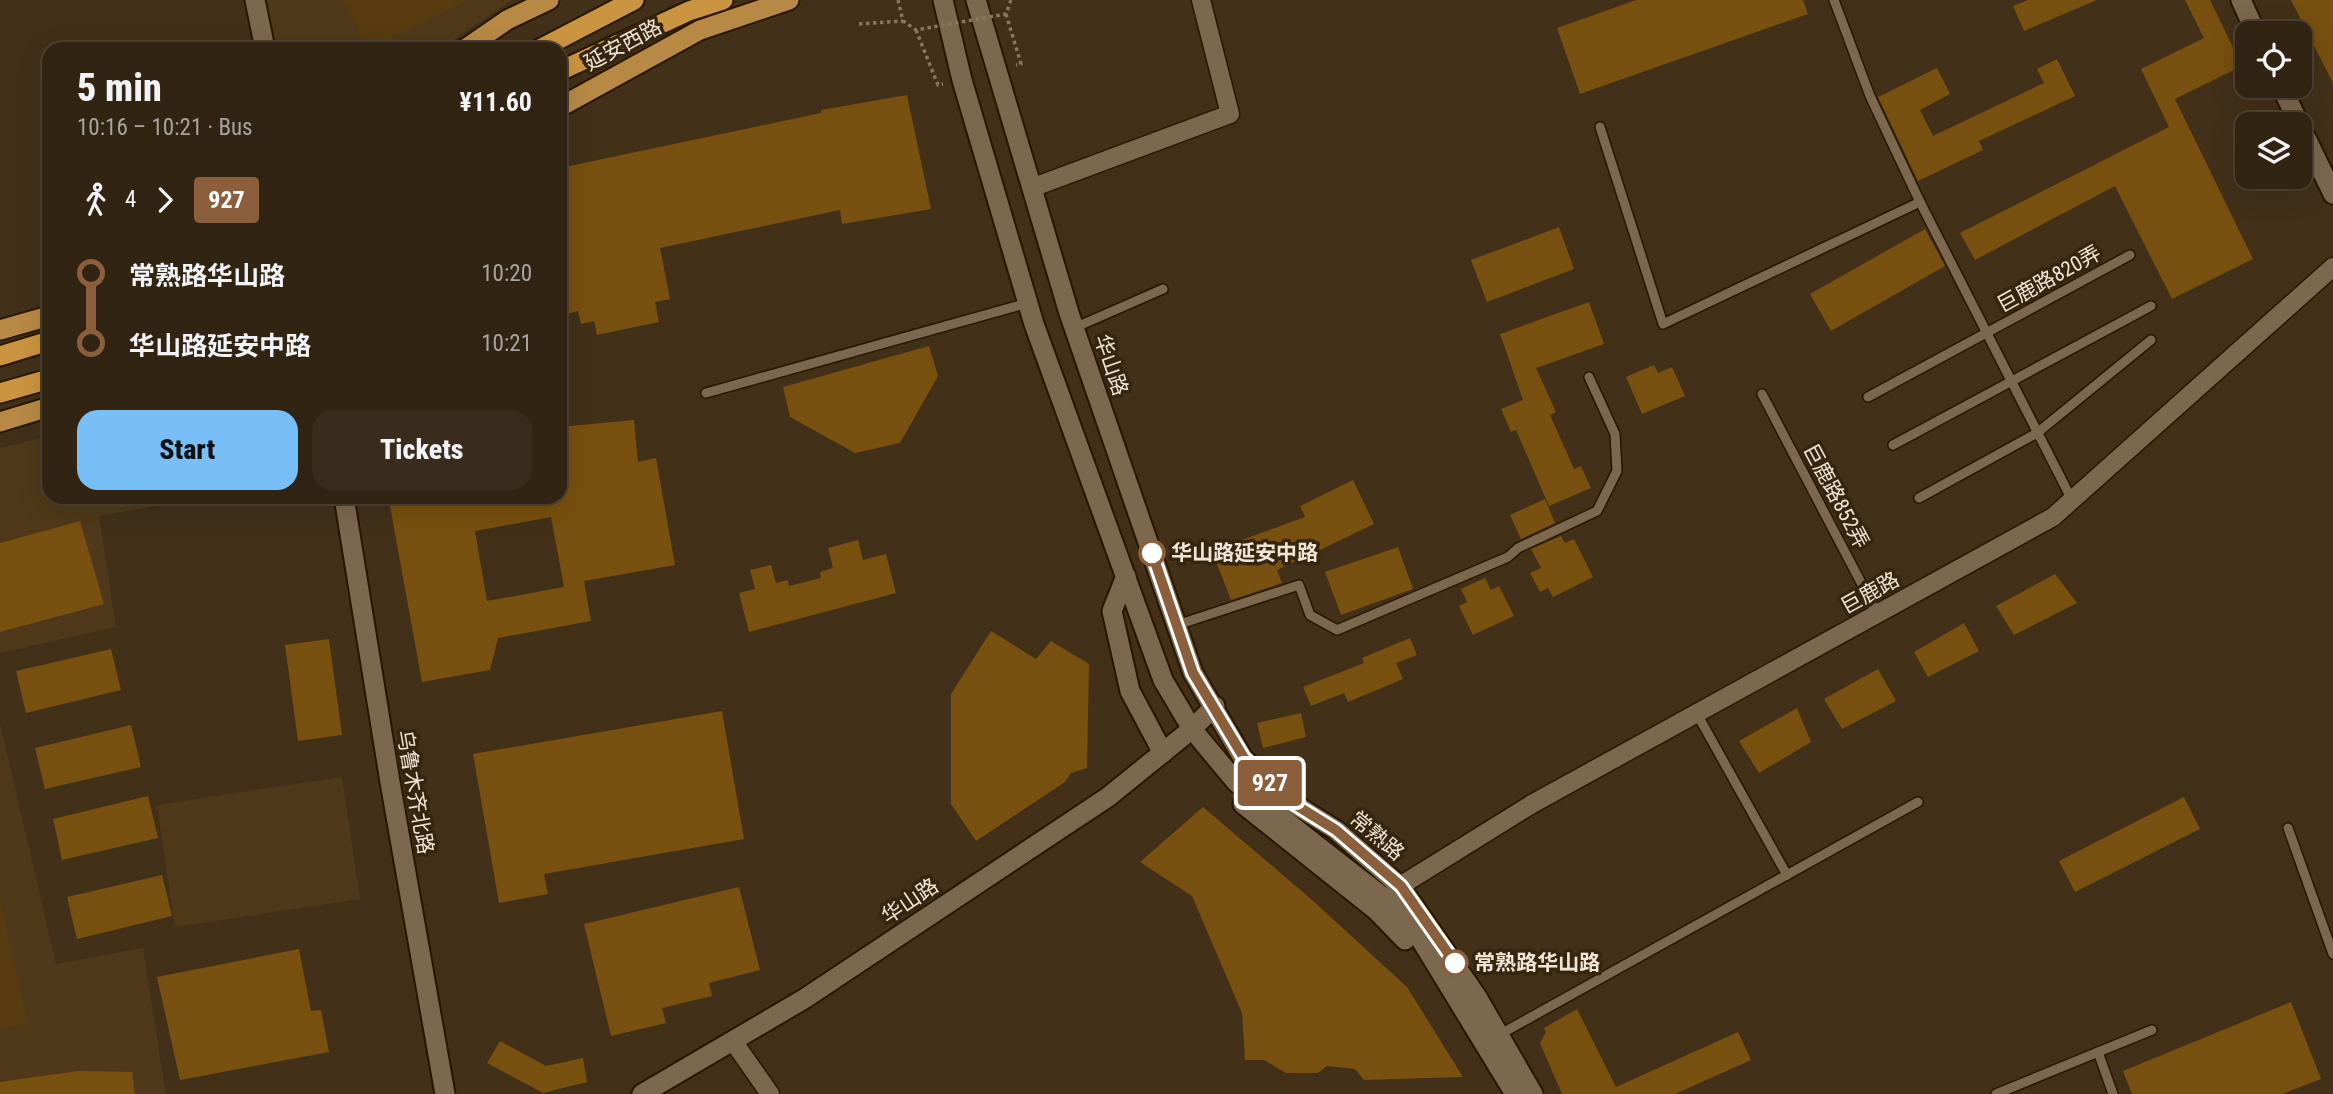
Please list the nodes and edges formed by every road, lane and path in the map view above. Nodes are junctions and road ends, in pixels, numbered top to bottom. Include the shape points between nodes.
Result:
1 (254, 0) edge
2 (549, 0) edge
3 (634, 0) edge
4 (723, 0) edge
5 (789, 0) edge
6 (898, 0) edge
7 (943, 0) edge
8 (976, 0) edge
9 (1012, 0) edge
10 (1201, 0) edge
11 (1835, 0) edge
12 (2241, 0) edge
13 (1006, 14) junction
14 (903, 21) junction
15 (2251, 21) edge
16 (859, 24) dead end
17 (916, 30) junction
18 (263, 42) edge
19 (475, 42) edge
20 (553, 42) edge
21 (1021, 64) dead end
22 (567, 68) edge
23 (938, 85) dead end
24 (2287, 98) edge
25 (567, 103) edge
26 (1600, 127) dead end
27 (1034, 187) junction
28 (2333, 194) edge
29 (1920, 202) junction
30 (2130, 255) dead end
31 (2333, 267) edge
32 (1163, 289) dead end
33 (1028, 303) junction
34 (2151, 306) dead end
35 (42, 318) edge
36 (1074, 328) junction
37 (0, 330) edge
38 (1985, 334) junction
39 (2151, 340) dead end
40 (42, 343) edge
41 (0, 356) edge
42 (1589, 377) dead end
43 (42, 381) edge
44 (2011, 382) junction
45 (0, 393) edge
46 (706, 393) dead end
47 (1762, 394) dead end
48 (1868, 397) dead end
49 (42, 409) edge
50 (0, 422) edge
51 (2038, 433) junction
52 (1893, 445) dead end
53 (1919, 498) dead end
54 (2072, 500) junction
55 (345, 504) edge
56 (1126, 576) junction
57 (1878, 615) junction
58 (1177, 625) junction
59 (1214, 706) junction
60 (1697, 714) junction
61 (1192, 729) junction
62 (1163, 753) junction
63 (1918, 802) dead end
64 (2288, 828) dead end
65 (1787, 875) junction
66 (1394, 893) junction
67 (2333, 954) edge
68 (1434, 959) junction
69 (2152, 1030) dead end
70 (1493, 1038) junction
71 (733, 1041) junction
72 (2098, 1052) junction
73 (445, 1094) edge
74 (642, 1094) edge
75 (770, 1094) edge
76 (1515, 1094) edge
77 (1533, 1094) edge
78 (1996, 1094) edge
79 (2113, 1094) edge

1 - 18 main road
2 - 19 main road
3 - 20 highway
4 - 22 highway
5 - 25 main road, 延安西路 via 700,30
6 - 14 path, bridge
7 - 33 main road
8 - 27 main road, 华山路
9 - 13 path, bridge
10 - 27 street via 1230,114
11 - 29 lane, 巨鹿路820弄 via 1870,96
12 - 15 main road
13 - 17 path, bridge
13 - 21 path
14 - 16 path
14 - 17 path, bridge
17 - 23 path
24 - 28 main road
26 - 29 lane via 1663,324
27 - 36 main road, 华山路
29 - 38 lane, 巨鹿路820弄
30 - 38 lane, 巨鹿路820弄
31 - 54 street, 巨鹿路
32 - 36 lane
33 - 46 lane
33 - 56 main road
34 - 44 lane
35 - 37 main road
36 - 58 main road, 华山路
38 - 44 lane, 巨鹿路820弄
38 - 48 lane, 巨鹿路820弄
39 - 51 lane
40 - 41 highway
42 - 58 lane via 1615,434 1617,471 1597,511 1508,557 1337,630 1310,615 1299,585
43 - 45 highway
44 - 51 lane, 巨鹿路820弄
44 - 52 lane
47 - 57 lane, 巨鹿路852弄
49 - 50 main road
51 - 53 lane
51 - 54 lane, 巨鹿路820弄
54 - 57 street, 巨鹿路 via 2053,517
55 - 73 main road, 乌鲁木齐北路
56 - 61 main road via 1163,680
56 - 62 main road via 1112,611 1130,691
57 - 60 street, 巨鹿路
58 - 59 main road, 华山路 via 1193,673
59 - 61 main road, 华山路
59 - 66 main road, 常熟路 via 1244,758 1273,787 1336,830
60 - 65 lane
60 - 66 street, 巨鹿路 via 1532,804
61 - 62 main road, 华山路
61 - 66 main road, 常熟路 via 1236,782
61 - 68 main road, 常熟路 via 1194,751 1230,794 1376,910 1421,958
62 - 71 main road, 华山路 via 1085,812 804,999
63 - 65 lane
64 - 67 lane
65 - 70 lane
66 - 68 main road, 常熟路
66 - 70 main road, 常熟路
68 - 70 main road, 常熟路
69 - 72 lane
70 - 76 main road, 常熟路
70 - 77 main road, 常熟路
71 - 74 main road, 华山路
71 - 75 street
72 - 78 lane
72 - 79 lane

